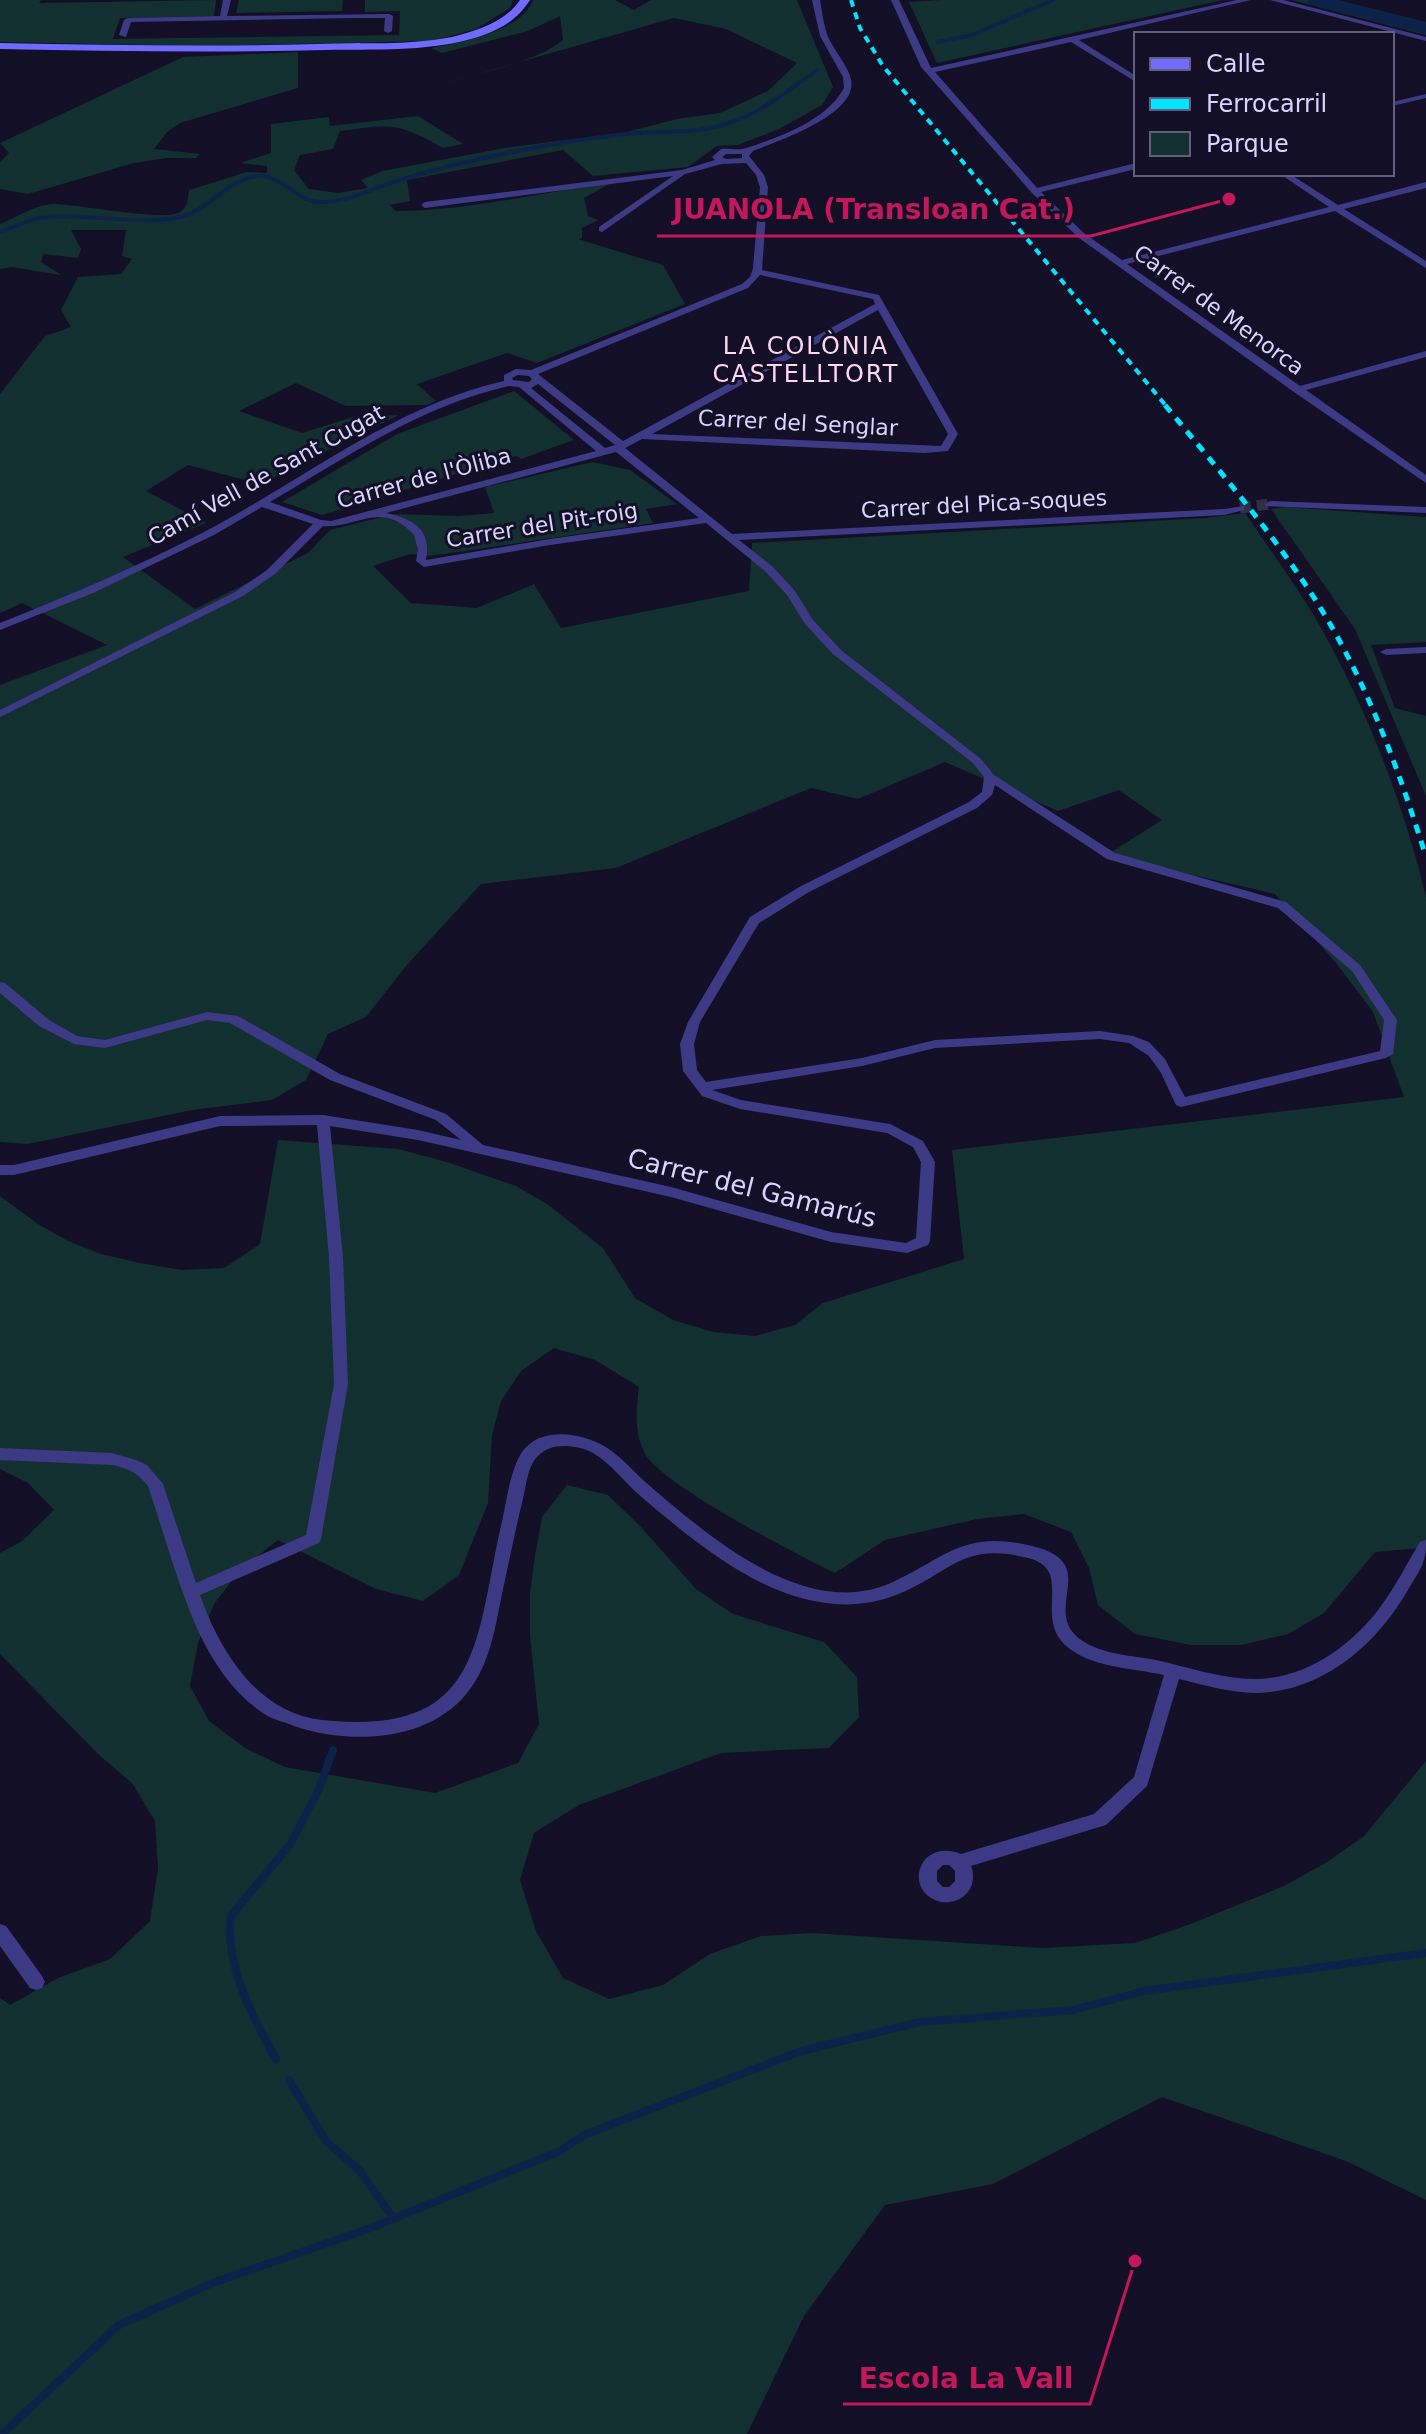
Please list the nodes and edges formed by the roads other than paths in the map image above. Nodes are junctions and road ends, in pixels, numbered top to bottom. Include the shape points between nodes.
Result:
1 (227, 0) edge
2 (525, 0) edge
3 (816, 0) edge
4 (895, 0) edge
5 (1247, 0) edge
6 (1274, 0) edge
7 (223, 18) junction
8 (388, 31) dead end
9 (123, 35) dead end
10 (1072, 39) junction
11 (1426, 39) edge
12 (0, 46) edge
13 (929, 71) junction
14 (1134, 79) edge
15 (1426, 96) edge
16 (1394, 104) edge
17 (748, 156) junction
18 (1134, 166) edge
19 (683, 172) junction
20 (1287, 176) edge
21 (1426, 185) edge
22 (1035, 191) junction
23 (425, 205) dead end
24 (1337, 208) junction
25 (602, 229) dead end
26 (1120, 263) junction
27 (1426, 265) edge
28 (756, 272) junction
29 (880, 305) junction
30 (1426, 354) edge
31 (535, 376) junction
32 (509, 383) junction
33 (523, 386) junction
34 (1297, 390) junction
35 (640, 436) junction
36 (620, 447) junction
37 (603, 452) junction
38 (1426, 480) edge
39 (262, 503) junction
40 (1270, 504) tunnel mouth
41 (1240, 508) tunnel mouth
42 (1426, 510) edge
43 (370, 513) junction
44 (708, 520) junction
45 (320, 523) junction
46 (730, 537) junction
47 (0, 627) edge
48 (1426, 650) edge
49 (1386, 652) dead end
50 (0, 714) edge
51 (990, 777) junction
52 (0, 986) edge
53 (703, 1087) junction
54 (323, 1120) junction
55 (482, 1149) junction
56 (0, 1170) edge
57 (0, 1454) edge
58 (1426, 1546) edge
59 (193, 1591) junction
60 (1174, 1670) junction
61 (957, 1863) dead end
62 (0, 1932) edge
63 (36, 1982) dead end

1 - 7 street
2 - 12 main road via 514,14 488,28 426,44 219,50
3 - 17 street via 824,36 847,77 846,95 836,107
4 - 13 street, Carrer de Menorca
5 - 10 street
6 - 11 street
7 - 8 street via 353,12 389,16
7 - 9 street via 128,20
10 - 13 street
10 - 14 street
13 - 22 street, Carrer de Menorca
15 - 16 street
17 - 19 street via 720,152 716,157 721,161
17 - 28 street via 764,187
18 - 22 street
19 - 23 street
19 - 25 street
20 - 24 street
21 - 24 street
22 - 26 street, Carrer de Menorca
24 - 26 street
24 - 27 street
26 - 34 street, Carrer de Menorca
28 - 29 street via 876,297
28 - 31 street via 745,286
29 - 35 street, Carrer de l'Òliba
29 - 35 street, Carrer del Senglar via 953,434 944,449
30 - 34 street
31 - 32 street, Camí Vell de Sant Cugat via 511,373
31 - 33 street via 535,383
31 - 36 street
32 - 33 street
32 - 39 street, Camí Vell de Sant Cugat via 389,428
33 - 37 street
34 - 38 street, Carrer de Menorca
35 - 36 street, Carrer de l'Òliba
36 - 37 street, Carrer de l'Òliba
36 - 44 street
37 - 43 street, Carrer de l'Òliba
39 - 45 street
39 - 47 street, Camí Vell de Sant Cugat via 210,533
40 - 42 street
41 - 46 street, Carrer del Pica-soques
43 - 44 street, Carrer del Pit-roig via 409,523 424,544 424,564
43 - 45 street, Carrer de l'Òliba
44 - 46 street
45 - 50 street, Carrer de l'Òliba via 271,572 239,594
46 - 51 street via 791,593 837,652 977,761
48 - 49 street
51 - 53 street via 988,793 973,805 754,920 694,1022 687,1044 690,1071
51 - 53 street via 1111,856 1282,905 1356,968 1391,1020 1386,1054 1181,1102 1158,1054 1124,1036 1100,1035 935,1044 862,1062
52 - 55 street via 74,1040 105,1044 207,1016 233,1019 324,1071 441,1117
53 - 55 street, Carrer del Gamarús via 740,1104 890,1129 918,1144 928,1162 923,1241 907,1248 831,1237 671,1192
54 - 55 street, Carrer del Gamarús
54 - 56 street, Carrer del Gamarús via 220,1121
54 - 59 street via 341,1384 313,1539
57 - 59 street via 138,1465 155,1484
58 - 60 street via 1377,1622 1313,1672 1282,1684 1252,1686
59 - 60 street via 222,1664 259,1703 302,1722 345,1731 416,1720 452,1700 478,1660 527,1457 539,1446 568,1440 598,1449 700,1534 794,1591 838,1600 875,1596 964,1549 1029,1552 1048,1558 1060,1573 1058,1617 1068,1638 1091,1651
60 - 61 street via 1141,1781 1100,1820
62 - 63 street

